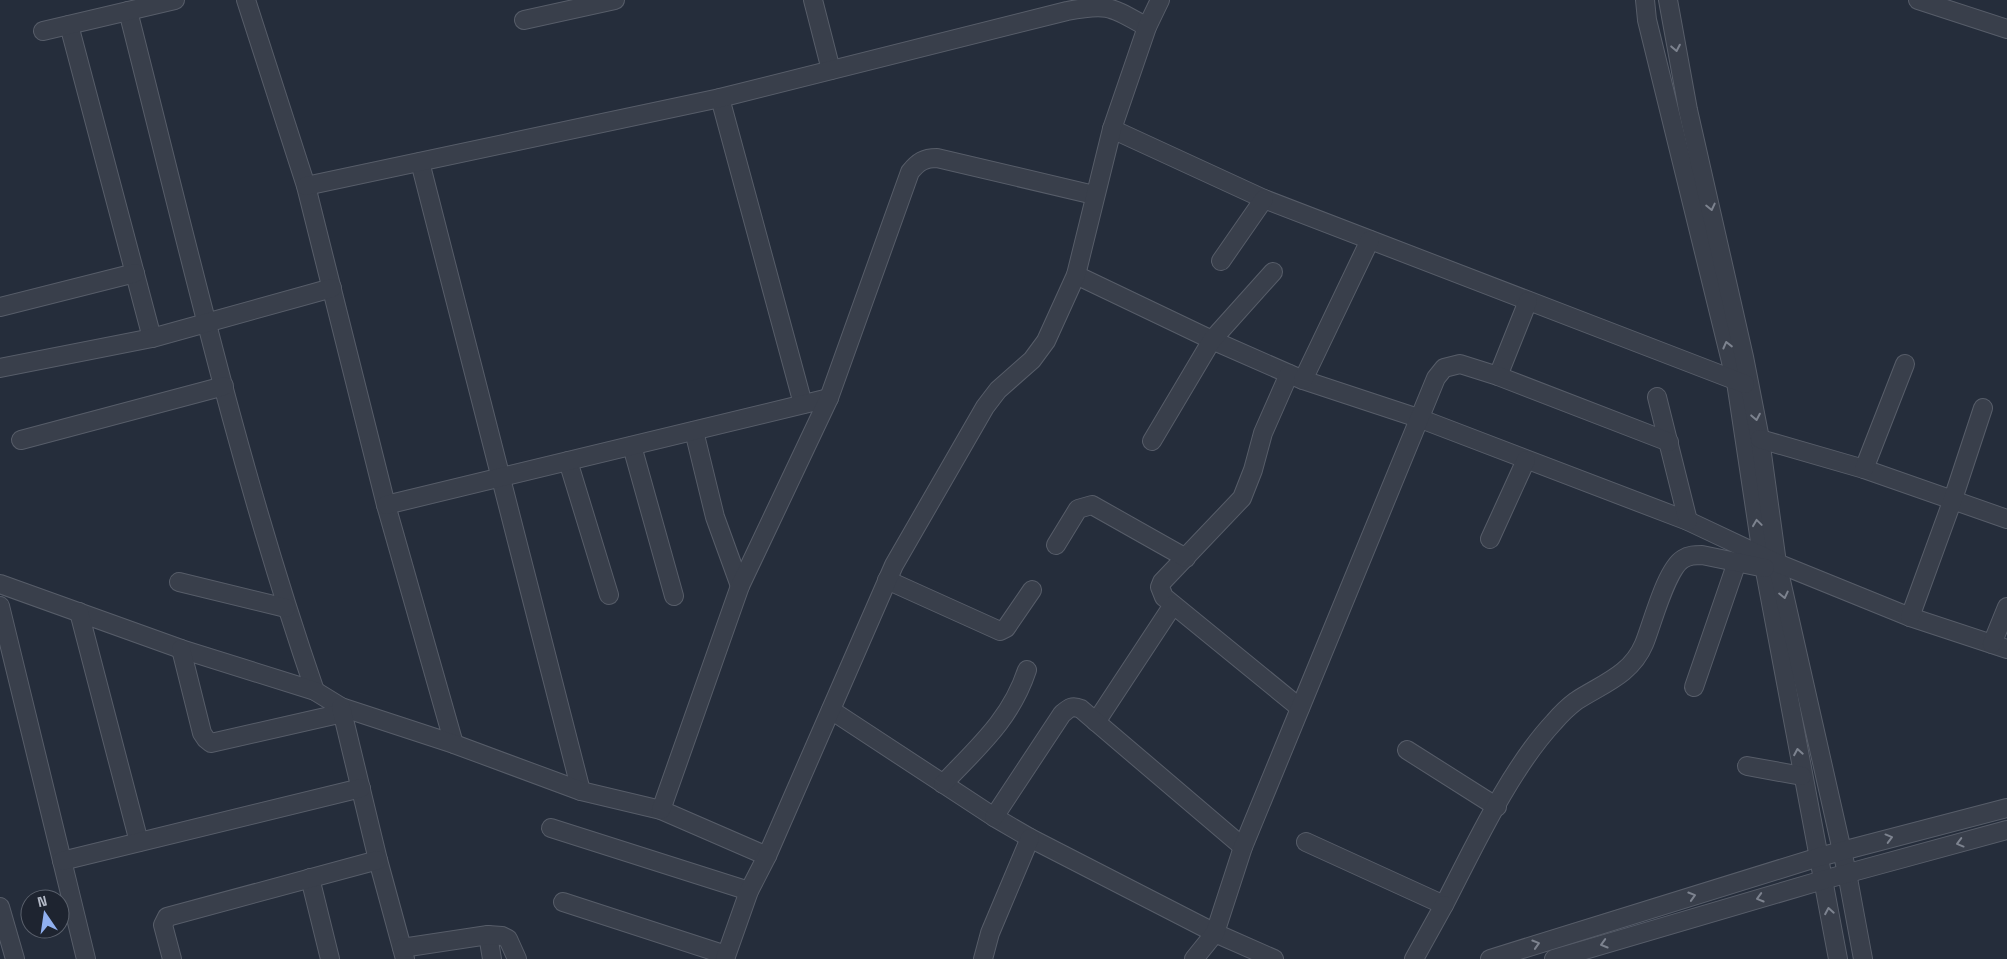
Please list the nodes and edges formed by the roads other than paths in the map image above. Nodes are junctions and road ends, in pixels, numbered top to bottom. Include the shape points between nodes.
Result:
1 (175, 0) edge
2 (246, 0) edge
3 (615, 0) edge
4 (813, 0) edge
5 (1160, 0) edge
6 (1645, 0) edge
7 (1918, 0) edge
8 (1091, 3) edge
9 (1669, 8) edge
10 (128, 11) junction
11 (524, 20) dead end
12 (1647, 20) junction
13 (69, 25) junction
14 (1148, 27) junction
15 (2007, 29) edge
16 (43, 31) dead end
17 (831, 70) junction
18 (720, 98) junction
19 (1112, 128) junction
20 (420, 162) junction
21 (306, 186) junction
22 (1094, 195) junction
23 (1264, 199) junction
24 (1370, 240) junction
25 (1221, 261) dead end
26 (1273, 272) dead end
27 (135, 274) junction
28 (1076, 275) junction
29 (332, 288) junction
30 (1528, 301) junction
31 (0, 307) edge
32 (207, 322) junction
33 (152, 338) junction
34 (1212, 340) junction
35 (1905, 364) dead end
36 (0, 368) edge
37 (1498, 376) junction
38 (1296, 377) junction
39 (1743, 384) junction
40 (224, 386) junction
41 (1657, 397) dead end
42 (829, 398) junction
43 (803, 404) junction
44 (1982, 408) dead end
45 (1421, 419) junction
46 (694, 431) junction
47 (1760, 439) junction
48 (21, 440) dead end
49 (1152, 441) dead end
50 (1669, 442) junction
51 (632, 446) junction
52 (1526, 460) junction
53 (568, 461) junction
54 (1864, 470) junction
55 (500, 478) junction
56 (1952, 499) junction
57 (386, 505) junction
58 (2007, 519) edge
59 (1688, 521) junction
60 (1490, 539) dead end
61 (1056, 545) dead end
62 (1186, 558) junction
63 (1737, 562) junction
64 (1768, 562) junction
65 (888, 580) junction
66 (179, 582) dead end
67 (0, 584) edge
68 (740, 586) junction
69 (1032, 590) dead end
70 (609, 595) dead end
71 (674, 596) dead end
72 (1173, 605) junction
73 (0, 606) edge
74 (2007, 607) edge
75 (286, 608) junction
76 (79, 612) junction
77 (1910, 617) junction
78 (4, 642) edge
79 (2000, 646) edge
80 (181, 649) junction
81 (1027, 670) dead end
82 (1694, 687) dead end
83 (315, 691) junction
84 (1300, 708) junction
85 (342, 710) junction
86 (831, 710) junction
87 (1096, 722) junction
88 (454, 744) junction
89 (1408, 750) dead end
90 (1747, 766) dead end
91 (1802, 776) junction
92 (944, 784) junction
93 (361, 788) junction
94 (581, 791) junction
95 (1497, 807) junction
96 (2007, 808) edge
97 (661, 810) junction
98 (994, 817) junction
99 (551, 828) dead end
100 (2007, 830) edge
101 (1030, 838) junction
102 (139, 842) junction
103 (1306, 842) dead end
104 (1243, 847) junction
105 (1842, 851) junction
106 (768, 856) junction
107 (1819, 857) junction
108 (378, 860) junction
109 (62, 861) junction
110 (1847, 873) junction
111 (310, 878) junction
112 (1824, 880) junction
113 (749, 891) junction
114 (563, 902) dead end
115 (1444, 904) junction
116 (0, 907) edge
117 (1215, 933) junction
118 (488, 935) junction
119 (5, 939) edge
120 (403, 954) edge
121 (726, 957) edge
122 (15, 959) edge
123 (86, 959) edge
124 (172, 959) edge
125 (330, 959) edge
126 (492, 959) edge
127 (517, 959) edge
128 (983, 959) edge
129 (1194, 959) edge
130 (1274, 959) edge
131 (1414, 959) edge
132 (1490, 959) edge
133 (1554, 959) edge
134 (1838, 959) edge
135 (1863, 959) edge

1 - 10 street
2 - 21 street
3 - 11 street
4 - 17 street
5 - 14 street
6 - 12 street
7 - 15 street
8 - 14 street via 1112,8
8 - 17 street
9 - 12 street
9 -> 39 street
10 - 13 street
10 - 32 street
39 -> 12 street
13 - 16 street
13 - 27 street
14 - 19 street
17 - 18 street
18 - 20 street
18 - 43 street
19 - 22 street
19 - 23 street
20 - 21 street
20 - 55 street
21 - 29 street
22 - 28 street
22 - 42 street via 937,158 918,162 910,172
23 - 24 street
23 - 25 street
24 - 30 street
24 - 38 street
26 - 34 street
27 - 31 street
27 - 33 street
28 - 34 street
28 - 65 street via 1046,341 1032,360 998,390 985,407
29 - 32 street
29 - 57 street
30 - 37 street
30 - 39 street
32 - 33 street
32 - 40 street
33 - 36 street
34 - 38 street
34 - 49 street
35 - 54 street
37 - 45 street via 1460,364 1444,368 1436,378
37 - 50 street
38 - 45 street
38 - 62 street via 1263,433 1242,498
39 -> 47 street
64 -> 39 street
40 - 48 street
40 - 75 street
41 - 50 street
42 - 43 street
42 - 68 street
43 - 46 street
44 - 56 street
45 - 52 street
45 - 84 street
46 - 51 street
46 - 68 street via 715,517
47 - 54 street
47 - 64 street
50 - 59 street
51 - 53 street
51 - 71 street
52 - 59 street
52 - 60 street
53 - 55 street
53 - 70 street
54 - 56 street
55 - 57 street
55 - 94 street
56 - 58 street
56 - 77 street
57 - 88 street
59 - 64 street
61 - 62 street via 1078,509 1092,505
62 - 72 street via 1160,587 1164,598
63 - 64 street
63 - 82 street
63 - 95 street via 1692,555 1676,566 1636,660 1620,676 1574,702 1553,723 1523,762
64 - 77 street
91 -> 64 street
64 -> 105 street
65 - 69 street via 1000,630 1006,628
65 - 86 street
66 - 75 street
67 - 76 street
68 - 97 street
72 - 84 street
72 - 87 street
73 - 78 street
74 - 79 street
75 - 83 street
76 - 80 street
76 - 102 street
77 - 79 street
78 - 109 street
80 - 83 street
80 - 85 street via 202,733 211,742
81 - 92 street via 1015,701 1003,720
83 - 85 street
84 - 104 street
85 - 88 street
85 - 93 street
86 - 92 street
86 - 106 street
87 - 98 street via 1081,709 1068,708
87 - 104 street
88 - 94 street
89 - 95 street
90 - 91 street
91 - 107 street
92 - 98 street
93 - 102 street
93 - 108 street
94 - 97 street
95 - 115 street
105 -> 96 street
97 - 106 street
98 - 101 street
99 - 113 street
100 -> 110 street
101 - 117 street
101 - 128 street via 990,933
102 - 109 street
103 - 115 street
104 - 117 street
105 - 107 street
105 - 110 street
106 - 113 street
107 - 112 street
132 -> 107 street
108 - 111 street
108 - 120 street
109 - 123 street
110 - 112 street
110 - 135 street
111 - 124 street via 167,916 164,925
111 - 125 street
112 -> 133 street
134 -> 112 street
113 - 121 street
114 - 121 street
115 - 131 street
116 - 119 street
117 - 129 street
117 - 130 street
118 - 120 street
118 - 126 street
118 - 127 street via 508,939
119 - 122 street

